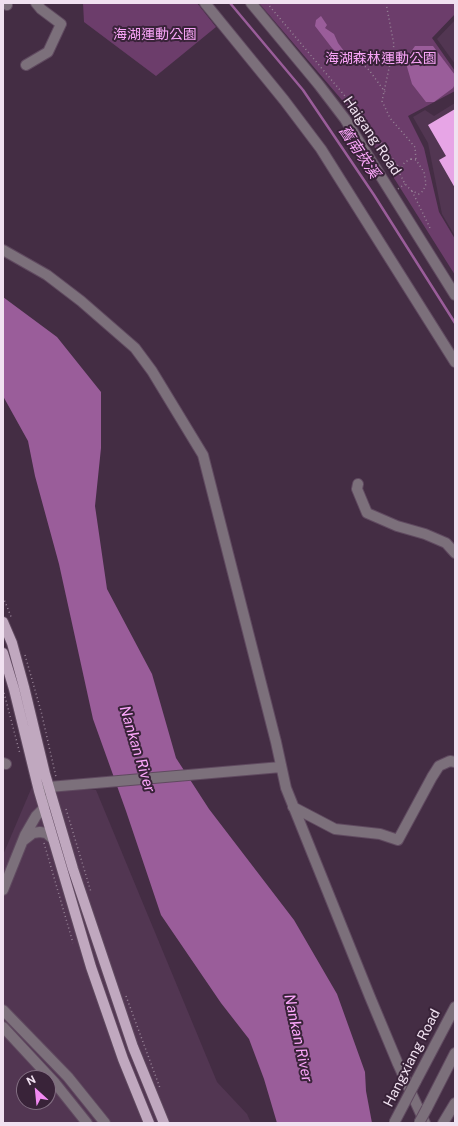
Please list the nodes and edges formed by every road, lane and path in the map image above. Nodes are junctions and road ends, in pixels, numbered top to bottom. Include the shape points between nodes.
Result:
1 (36, 3) edge
2 (205, 3) edge
3 (251, 3) edge
4 (267, 3) edge
5 (386, 3) edge
6 (359, 62) dead end
7 (26, 65) dead end
8 (385, 92) junction
9 (416, 160) junction
10 (401, 170) junction
11 (405, 184) junction
12 (397, 190) dead end
13 (412, 191) junction
14 (431, 230) dead end
15 (3, 250) edge
16 (455, 295) edge
17 (455, 362) edge
18 (358, 484) dead end
19 (455, 553) edge
20 (3, 597) edge
21 (3, 622) edge
22 (15, 626) dead end
23 (3, 653) edge
24 (25, 654) dead end
25 (455, 762) edge
26 (281, 766) junction
27 (54, 786) junction
28 (39, 791) junction
29 (293, 807) junction
30 (44, 808) junction
31 (65, 808) dead end
32 (53, 839) junction
33 (24, 840) junction
34 (3, 890) edge
35 (92, 895) dead end
36 (124, 990) dead end
37 (455, 1006) edge
38 (3, 1010) edge
39 (3, 1027) edge
40 (455, 1053) edge
41 (161, 1090) dead end
42 (455, 1103) edge
43 (87, 1123) edge
44 (105, 1123) edge
45 (149, 1123) edge
46 (164, 1123) edge
47 (394, 1123) edge
48 (419, 1123) edge
49 (425, 1123) edge
50 (443, 1123) edge

1 - 7 street via 40,9 61,24 48,52
2 - 17 street via 321,149
3 - 16 street, Haigang Road via 345,119
4 - 10 path via 356,108
5 - 8 path via 394,45
6 - 8 path via 369,70
8 - 9 path via 382,101 390,118 415,147
9 - 10 path via 405,162
9 - 13 path via 424,172 426,184 419,194
10 - 11 path via 400,174
11 - 12 path
11 - 13 path
13 - 14 path
15 - 26 street via 47,275 135,348 152,371 203,455
18 - 19 street via 357,489 367,513 446,543
20 - 22 path
21 - 27 main road via 12,643
23 - 28 main road
24 - 27 path via 41,711
25 - 29 street via 450,761 439,766 398,840 380,834 335,828
26 - 27 street
26 - 29 street
27 - 28 street
27 - 30 street
27 - 46 main road via 73,869 133,1047
28 - 30 main road
29 - 49 street
30 - 32 main road
30 - 33 street via 36,816
31 - 35 path
32 - 33 street via 40,832 33,833
32 - 45 main road via 93,974
33 - 34 street
36 - 41 path
37 - 47 street, Hangxiang Road, bridge
38 - 44 street via 68,1077
39 - 43 street via 55,1083
40 - 48 street, bridge
42 - 50 street

